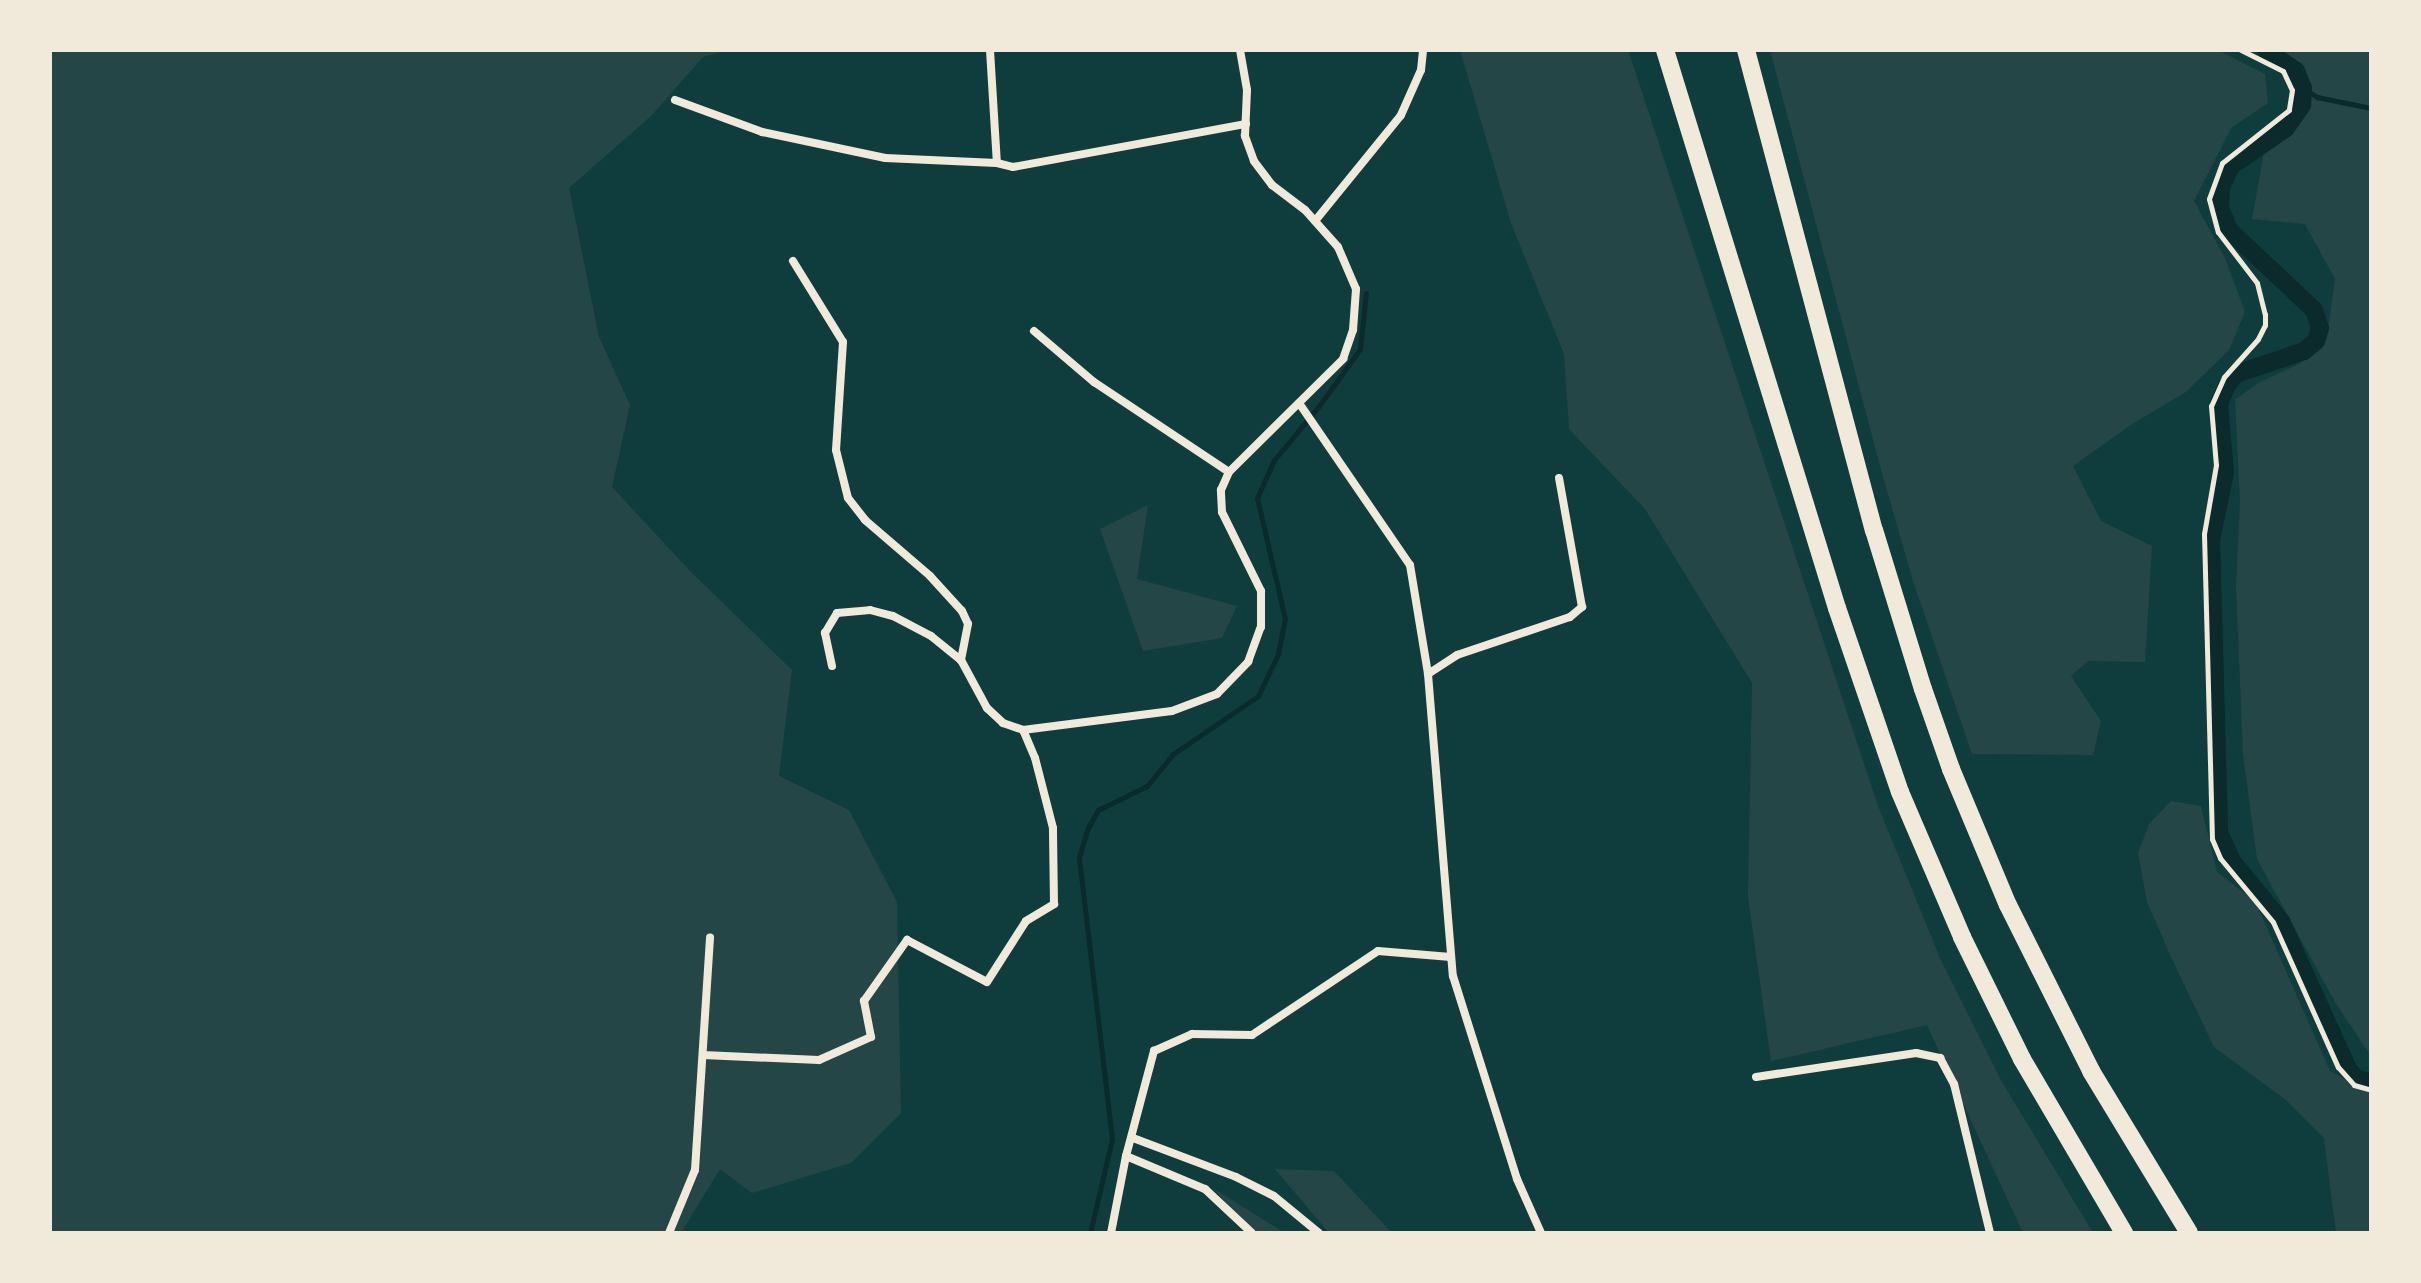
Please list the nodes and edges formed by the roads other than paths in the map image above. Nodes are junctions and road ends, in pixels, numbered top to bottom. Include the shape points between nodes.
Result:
1 (990, 50) edge
2 (1240, 50) edge
3 (1423, 50) edge
4 (1665, 50) edge
5 (1746, 50) edge
6 (2241, 50) edge
7 (675, 100) dead end
8 (1246, 124) junction
9 (997, 163) junction
10 (1315, 221) junction
11 (793, 261) dead end
12 (1034, 331) dead end
13 (1301, 406) junction
14 (1229, 472) junction
15 (1559, 478) dead end
16 (961, 660) junction
17 (832, 666) dead end
18 (1428, 674) junction
19 (1023, 730) junction
20 (710, 937) dead end
21 (1451, 957) junction
22 (703, 1055) junction
23 (1756, 1077) dead end
24 (2371, 1090) edge
25 (1133, 1138) junction
26 (1126, 1156) junction
27 (669, 1233) edge
28 (1111, 1233) edge
29 (1252, 1233) edge
30 (1319, 1233) edge
31 (1541, 1233) edge
32 (1990, 1233) edge
33 (2124, 1233) edge
34 (2189, 1233) edge

1 - 9 street
2 - 8 street
3 - 10 street via 1421,70 1401,115
4 - 33 highway via 1837,608 1900,792 2022,1059
5 - 34 highway via 1874,530 1951,769 2057,1005 2136,1150
6 - 24 lane via 2283,71 2292,90 2289,110 2222,163 2209,199 2218,232 2257,283 2265,314 2258,339 2224,377 2211,406 2216,465 2204,534 2212,839 2220,858 2273,922 2344,1077
7 - 9 street via 762,132 885,158
8 - 9 street via 1040,164
8 - 10 street via 1249,150 1264,176
10 - 13 street via 1338,247 1356,289 1353,330 1343,359
11 - 16 street via 843,342 836,450 848,498 962,611 968,624
12 - 14 street via 1094,382
13 - 14 street
13 - 18 street via 1410,565
14 - 19 street via 1221,490 1222,512 1261,591 1261,627 1248,662 1217,694 1172,711
15 - 18 street via 1582,607 1570,617 1457,655
16 - 17 street via 931,636 870,610 830,619 825,633
16 - 19 street via 987,708 1003,723
18 - 21 street
19 - 22 street via 1053,828 1054,904 1026,921 987,982 907,940 864,1001 871,1037 819,1060
20 - 22 street
21 - 25 street via 1378,951 1252,1035 1192,1034 1154,1051
21 - 31 street via 1517,1179
22 - 27 street via 695,1170
23 - 32 street via 1916,1053 1940,1058 1954,1084
25 - 26 street
25 - 30 street via 1274,1196
26 - 28 street
26 - 29 street via 1205,1189

